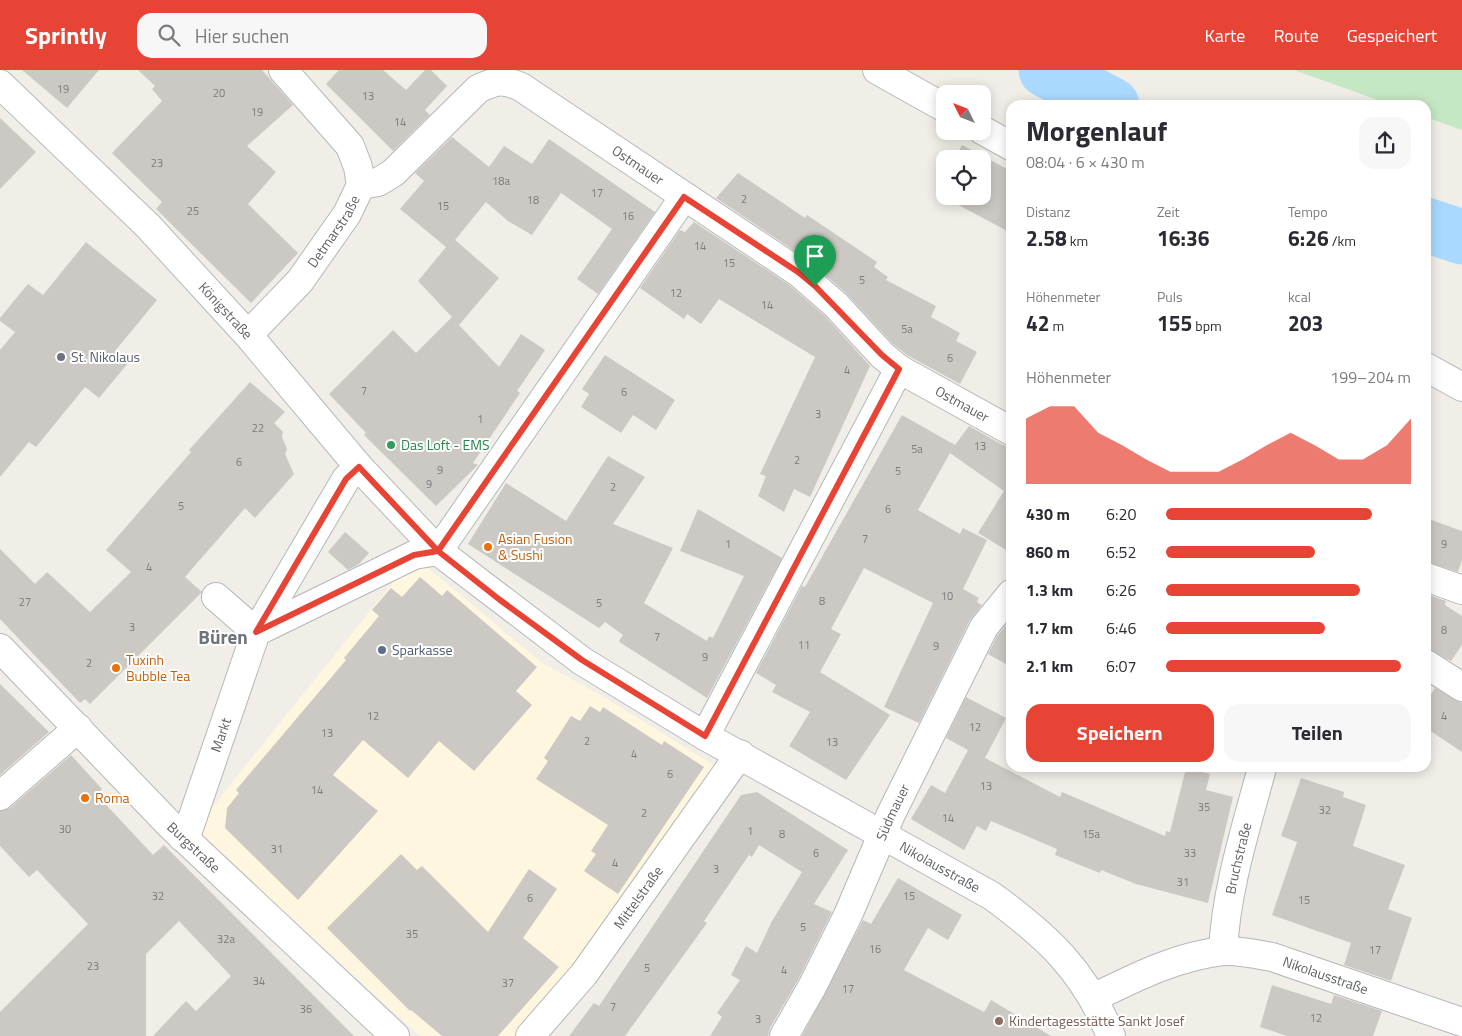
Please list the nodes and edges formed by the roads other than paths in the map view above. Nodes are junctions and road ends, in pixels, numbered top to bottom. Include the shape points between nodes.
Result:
1 (283, 70) edge
2 (877, 70) edge
3 (0, 84) edge
4 (936, 103) edge
5 (991, 135) edge
6 (1006, 143) edge
7 (361, 185) junction
8 (684, 197) junction
9 (248, 334) junction
10 (899, 369) junction
11 (1431, 370) edge
12 (1462, 387) edge
13 (1006, 428) edge
14 (359, 467) junction
15 (438, 551) junction
16 (1431, 579) edge
17 (1462, 590) edge
18 (216, 597) dead end
19 (1006, 600) edge
20 (256, 632) junction
21 (0, 648) edge
22 (1431, 667) edge
23 (1462, 687) edge
24 (78, 728) junction
25 (705, 736) junction
26 (740, 754) junction
27 (1261, 772) edge
28 (0, 796) edge
29 (884, 834) junction
30 (182, 837) junction
31 (1224, 951) junction
32 (1093, 998) junction
33 (1462, 1022) edge
34 (395, 1036) edge
35 (530, 1036) edge
36 (784, 1036) edge
37 (1111, 1036) edge

1 - 7 street, Detmarstraße via 350,146
2 - 4 street
3 - 9 street, Königstraße via 148,226
5 - 6 street
7 - 8 street, Ostmauer via 378,182 394,173 478,89 506,80
7 - 9 street, Detmarstraße via 347,214 300,281
8 - 10 street, Ostmauer via 804,277
8 - 15 street
9 - 14 street, Königstraße
10 - 13 street, Ostmauer
10 - 25 street
11 - 12 street
14 - 15 street, Königstraße
14 - 20 street, Markt via 346,479
15 - 20 street via 414,555
15 - 25 street, Nikolausstraße via 574,655
16 - 17 street
18 - 20 street
19 - 29 street, Südmauer via 984,628
20 - 30 street, Markt via 188,831
21 - 24 street, Burgstraße
22 - 23 street
24 - 28 street
24 - 30 street, Burgstraße
25 - 26 street, Nikolausstraße
26 - 29 street, Nikolausstraße
26 - 35 street, Mittelstraße via 584,974
27 - 31 street, Bruchstraße via 1230,893
29 - 32 street, Nikolausstraße via 992,896 1028,922 1069,961
29 - 36 street, Südmauer via 848,915
30 - 34 street, Burgstraße
31 - 32 street, Nikolausstraße via 1140,974
31 - 33 street, Nikolausstraße via 1272,957
32 - 37 street

